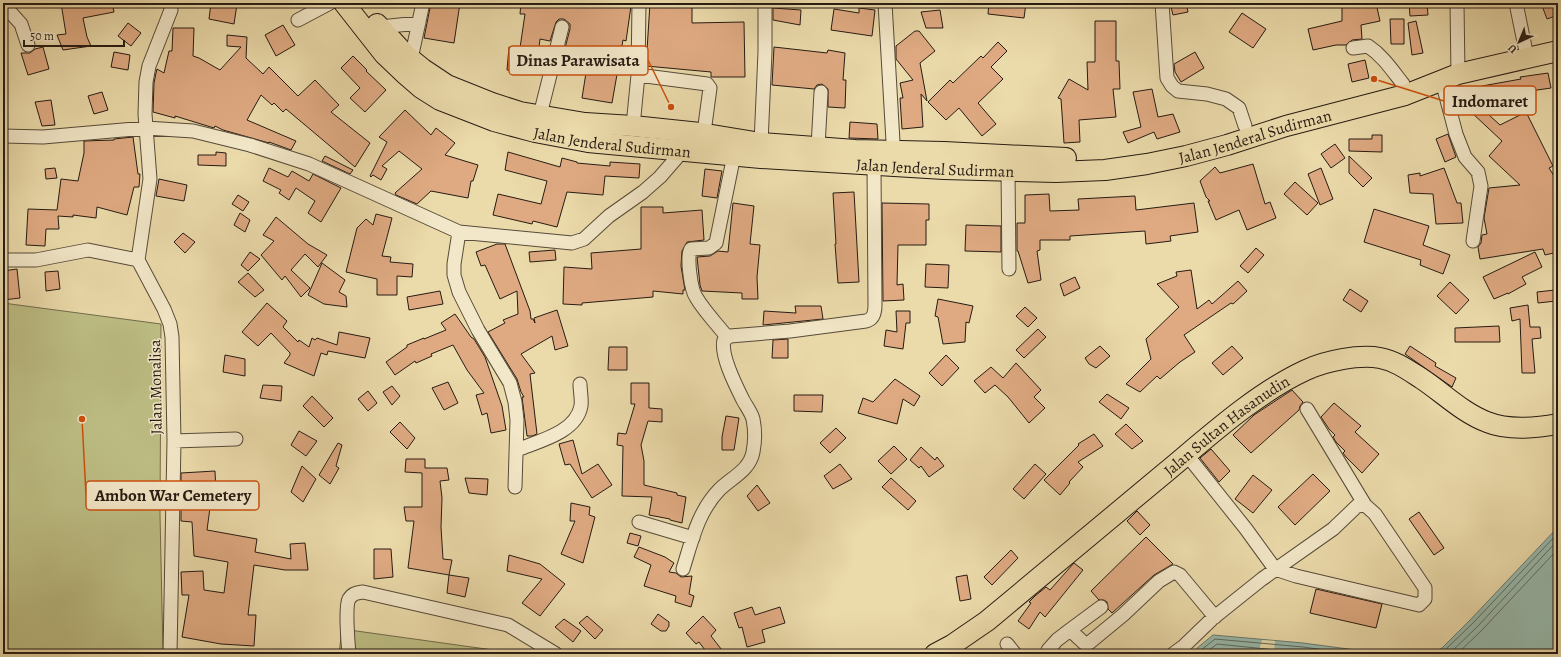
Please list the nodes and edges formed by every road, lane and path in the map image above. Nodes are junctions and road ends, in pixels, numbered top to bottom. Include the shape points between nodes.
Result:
1 (330, 3) edge
2 (344, 3) edge
3 (361, 3) edge
4 (423, 3) edge
5 (639, 3) edge
6 (765, 3) edge
7 (885, 3) edge
8 (1162, 3) edge
9 (1457, 3) edge
10 (1516, 3) edge
11 (3, 4) edge
12 (171, 10) dead end
13 (298, 20) dead end
14 (419, 23) junction
15 (380, 27) junction
16 (562, 27) dead end
17 (1558, 38) edge
18 (28, 45) dead end
19 (1525, 47) junction
20 (1353, 48) dead end
21 (1558, 50) edge
22 (411, 59) junction
23 (1453, 73) junction
24 (638, 76) junction
25 (1403, 84) junction
26 (821, 92) dead end
27 (540, 115) junction
28 (633, 126) junction
29 (146, 128) junction
30 (1246, 132) junction
31 (3, 136) edge
32 (697, 142) junction
33 (761, 143) junction
34 (818, 147) junction
35 (734, 155) junction
36 (894, 159) junction
37 (874, 166) junction
38 (1008, 171) junction
39 (459, 232) junction
40 (1473, 241) dead end
41 (3, 260) edge
42 (138, 260) junction
43 (1009, 269) dead end
44 (727, 337) junction
45 (580, 384) dead end
46 (1307, 409) dead end
47 (1558, 424) edge
48 (236, 439) dead end
49 (174, 441) junction
50 (517, 450) junction
51 (1187, 455) junction
52 (515, 487) dead end
53 (1365, 505) junction
54 (639, 522) dead end
55 (692, 538) junction
56 (683, 569) dead end
57 (1275, 569) junction
58 (1102, 607) dead end
59 (1214, 617) junction
60 (1070, 630) junction
61 (1048, 650) dead end
62 (170, 654) edge
63 (349, 654) edge
64 (556, 654) edge
65 (935, 654) edge
66 (1174, 654) edge

1 - 13 street
2 - 32 highway, Jalan Jenderal Sudirman via 380,49 421,88 440,100 494,121 588,142
3 - 15 highway, Jalan Jenderal Sudirman
4 - 14 street
5 - 24 street
6 - 33 street
7 - 36 street
8 - 30 street via 1167,78 1172,86 1178,91 1207,94 1226,100 1239,108
9 - 23 street
10 - 19 street
11 - 18 street via 21,24
12 - 29 street via 149,66 144,96
14 - 15 street
14 - 22 street
15 - 22 highway, Jalan Jenderal Sudirman
16 - 27 street
17 - 19 highway, Jalan Jenderal Sudirman
19 - 23 highway, Jalan Jenderal Sudirman
20 - 25 street via 1368,46 1375,51
21 - 23 highway, Jalan Jenderal Sudirman
22 - 27 highway, Jalan Jenderal Sudirman via 447,85 492,103
23 - 25 highway, Jalan Jenderal Sudirman
23 - 30 highway, Jalan Jenderal Sudirman via 1405,95 1308,120
23 - 40 street via 1456,134 1465,157 1478,172 1481,186
24 - 28 street
24 - 32 street via 707,84 710,88
25 - 30 highway, Jalan Jenderal Sudirman via 1348,97
26 - 34 street
27 - 28 highway, Jalan Jenderal Sudirman via 585,123
28 - 32 highway, Jalan Jenderal Sudirman
29 - 31 street via 43,137
29 - 39 street via 193,131 282,154
29 - 42 street via 150,187
30 - 36 highway, Jalan Jenderal Sudirman via 1223,133 1144,153 1106,157 1056,158 990,154
30 - 38 highway, Jalan Jenderal Sudirman via 1186,156 1147,164 1105,170
32 - 33 highway, Jalan Jenderal Sudirman
32 - 35 highway, Jalan Jenderal Sudirman
32 - 39 street via 660,177 578,242 564,243
33 - 34 highway, Jalan Jenderal Sudirman
34 - 36 highway, Jalan Jenderal Sudirman
35 - 37 highway, Jalan Jenderal Sudirman
35 - 44 street via 716,244 709,248 691,249 688,260 695,296
36 - 37 highway, Jalan Jenderal Sudirman
36 - 38 highway, Jalan Jenderal Sudirman
37 - 44 street via 875,313 872,319
38 - 43 street
39 - 50 street via 454,275 459,292 478,330 510,383 517,420
41 - 42 street via 36,260 88,250
42 - 49 street, Jalan Monalisa via 170,324
44 - 55 street via 723,344 726,359 753,420 753,454 748,465 720,489 705,507
45 - 50 street via 581,406 575,420 548,438
46 - 53 street
47 - 51 highway, Jalan Sultan Hasanudin via 1528,428 1489,423 1401,365 1364,356 1326,363 1283,383
48 - 49 street
49 - 62 street, Jalan Monalisa
50 - 52 street
51 - 57 street
51 - 65 highway, Jalan Sultan Hasanudin via 987,621
53 - 57 street via 1357,506 1333,529
53 - 57 street via 1375,514 1425,588 1425,599 1419,605
54 - 55 street
55 - 56 street
57 - 59 street
58 - 60 street
59 - 60 street via 1180,575 1174,572 1159,581 1124,615 1089,643 1084,644
59 - 66 street
60 - 61 street
63 - 64 street via 348,603 352,595 363,592 508,625

